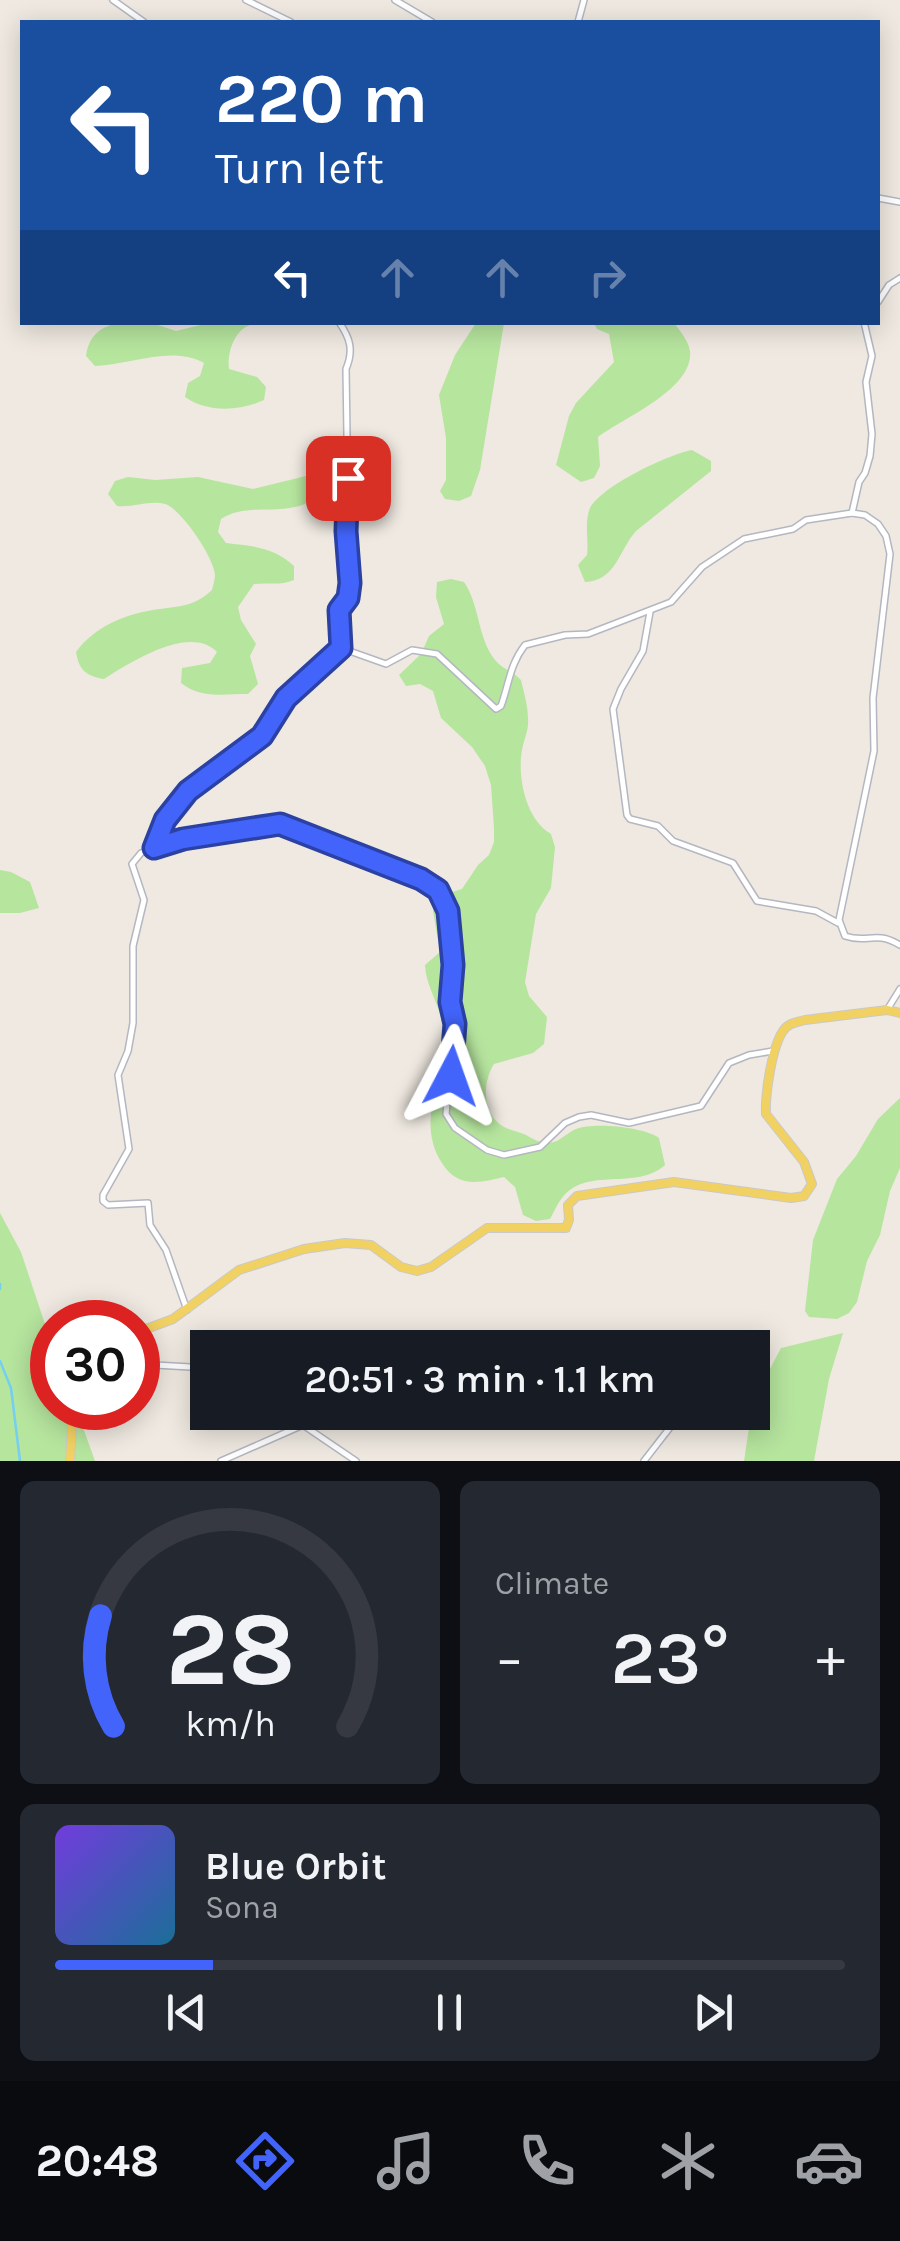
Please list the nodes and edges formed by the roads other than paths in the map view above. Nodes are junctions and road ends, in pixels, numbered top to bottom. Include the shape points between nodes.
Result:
1 (114, 0) edge
2 (246, 0) edge
3 (395, 0) edge
4 (141, 20) edge
5 (286, 20) edge
6 (429, 20) edge
7 (900, 278) edge
8 (880, 299) edge
9 (341, 325) edge
10 (865, 325) edge
11 (852, 513) junction
12 (650, 612) junction
13 (341, 648) junction
14 (154, 848) junction
15 (840, 925) junction
16 (900, 945) edge
17 (900, 990) edge
18 (886, 1010) junction
19 (900, 1013) edge
20 (776, 1051) junction
21 (187, 1310) junction
22 (160, 1326) edge
23 (160, 1365) edge
24 (190, 1367) edge
25 (71, 1430) edge
26 (291, 1430) edge
27 (310, 1430) edge
28 (668, 1430) edge
29 (70, 1461) edge
30 (220, 1461) edge
31 (356, 1461) edge
32 (644, 1461) edge

1 - 4 street
2 - 5 street
3 - 6 street
7 - 8 street
9 - 13 street via 351,353 350,583 339,610
10 - 11 street via 872,352 866,382 872,434
11 - 12 street via 735,543 671,602
11 - 15 street via 865,515 886,536 890,578 873,698 874,751
12 - 13 street via 588,634 525,645 496,709 437,654 412,650 386,664
12 - 15 street via 642,651 614,709 626,814 658,826 673,842 733,863 756,901 816,911
13 - 14 street via 286,698 262,736 181,799
14 - 20 street via 280,824 438,890 448,911 453,965 454,1054 446,1114 454,1128 487,1150 504,1155 540,1147 564,1123 591,1114 630,1123 701,1106 729,1063
14 - 21 street via 132,864 144,900 133,946 133,1023 118,1075 129,1149 103,1201 148,1203 150,1225
15 - 16 street via 852,939 876,936
17 - 18 street
18 - 19 main road
18 - 20 main road via 794,1022 782,1031
20 - 21 main road via 766,1114 807,1168 812,1184 804,1196 674,1182 578,1196 570,1200 568,1225 561,1230 487,1228 417,1271 371,1244 304,1249 239,1270
21 - 22 main road
23 - 24 street
25 - 29 main road
26 - 30 street
27 - 31 street
28 - 32 street

